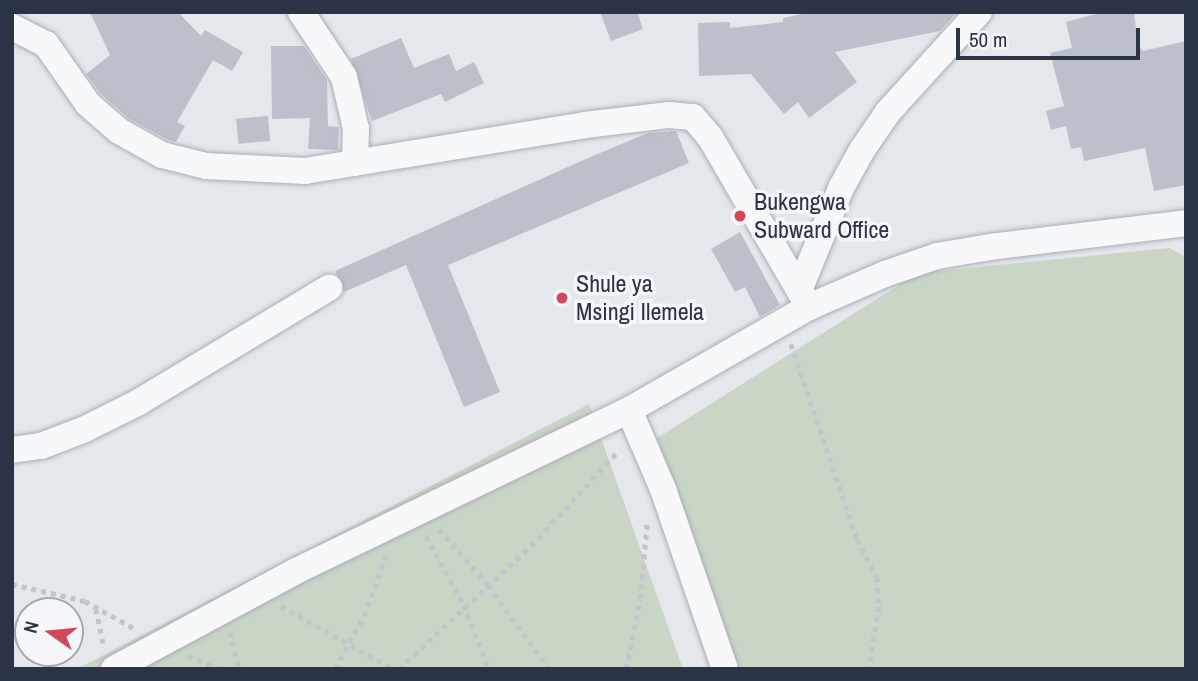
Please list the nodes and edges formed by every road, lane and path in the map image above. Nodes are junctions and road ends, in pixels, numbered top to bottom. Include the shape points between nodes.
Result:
1 (301, 12) edge
2 (979, 12) edge
3 (12, 27) edge
4 (355, 163) junction
5 (1186, 223) edge
6 (329, 288) dead end
7 (805, 297) junction
8 (783, 323) junction
9 (633, 420) junction
10 (12, 450) edge
11 (410, 515) junction
12 (647, 516) dead end
13 (12, 584) edge
14 (488, 585) junction
15 (258, 593) junction
16 (464, 605) junction
17 (96, 608) junction
18 (225, 611) junction
19 (165, 645) junction
20 (348, 645) junction
21 (108, 664) edge
22 (240, 669) edge
23 (335, 669) edge
24 (393, 669) edge
25 (399, 669) edge
26 (489, 669) edge
27 (549, 669) edge
28 (626, 669) edge
29 (725, 669) edge
30 (869, 669) edge

1 - 4 street via 344,77 356,129
2 - 7 street via 888,112 862,150 841,188
3 - 4 street via 46,44 88,104 119,131 162,155 251,171 305,171
4 - 7 street via 585,125 668,115 693,117 710,137
5 - 7 street via 937,256
6 - 10 street via 139,402 41,446
7 - 8 street
8 - 9 street
8 - 30 path via 857,539 877,578 879,607
9 - 11 street
9 - 14 path via 531,546
9 - 29 street
11 - 14 path
11 - 15 street
11 - 16 path
11 - 20 path
12 - 28 path via 640,599
13 - 17 path via 75,597
14 - 16 path
14 - 27 path
15 - 18 street
15 - 20 path
16 - 25 path
16 - 26 path
17 - 19 path
17 - 21 path
18 - 19 street
18 - 22 path
19 - 21 street
20 - 23 path
20 - 24 path

